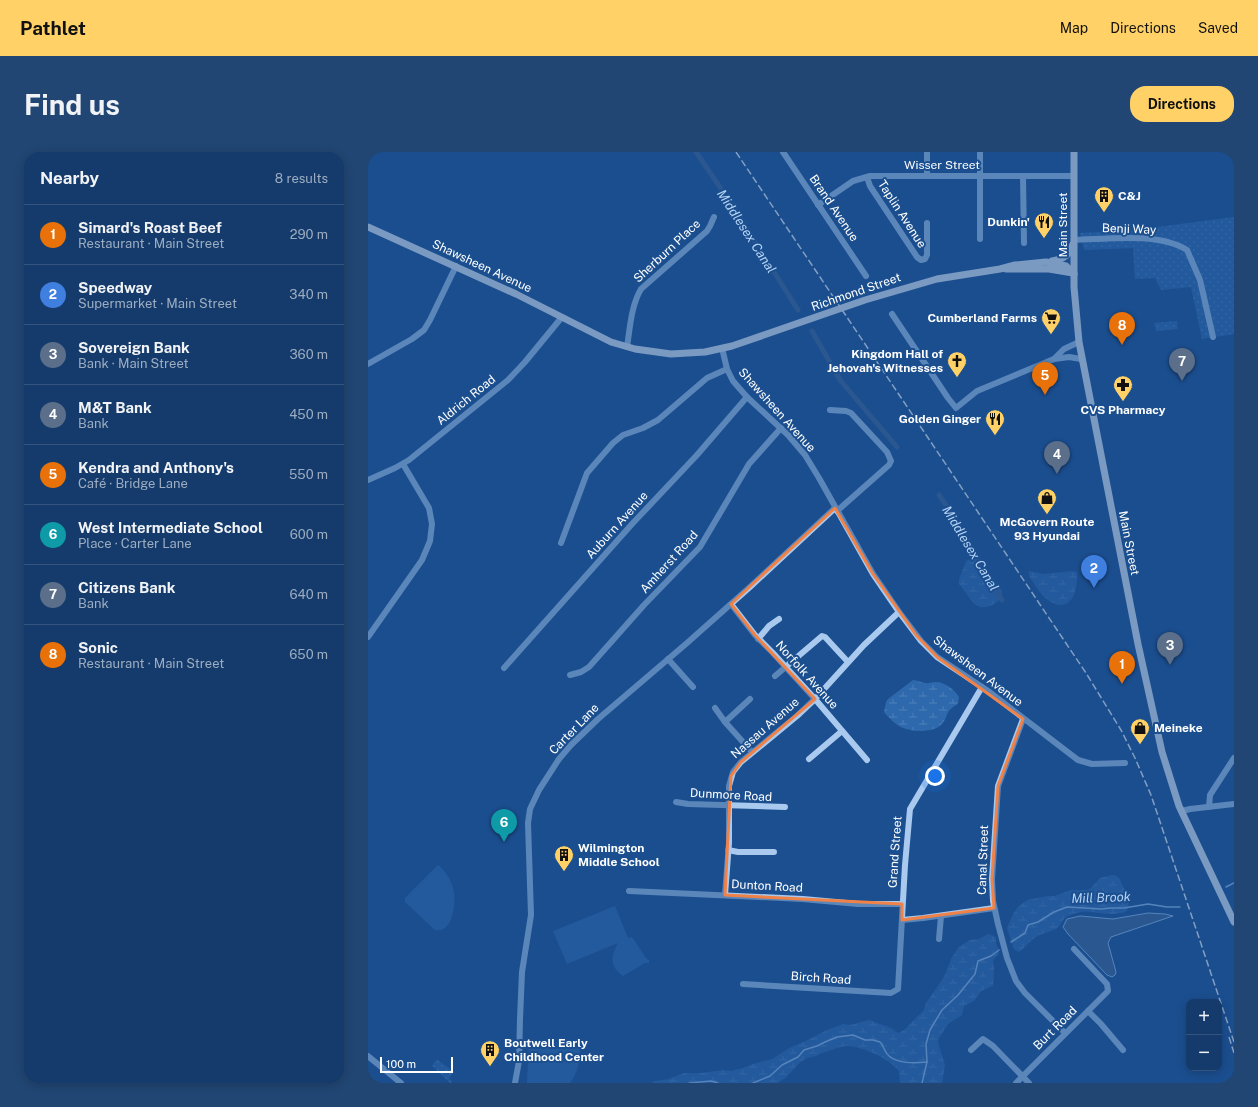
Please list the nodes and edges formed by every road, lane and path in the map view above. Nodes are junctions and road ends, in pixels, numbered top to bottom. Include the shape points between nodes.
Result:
1 (783, 152) edge
2 (926, 152) edge
3 (980, 152) edge
4 (1074, 152) edge
5 (927, 176) junction
6 (1023, 176) junction
7 (1074, 176) junction
8 (867, 177) junction
9 (980, 177) junction
10 (818, 205) junction
11 (714, 217) dead end
12 (927, 223) dead end
13 (368, 227) edge
14 (980, 239) dead end
15 (1074, 240) junction
16 (1024, 243) dead end
17 (1046, 262) junction
18 (456, 266) junction
19 (1000, 269) junction
20 (1074, 274) junction
21 (866, 276) dead end
22 (892, 314) dead end
23 (562, 317) junction
24 (1213, 337) dead end
25 (1079, 342) junction
26 (626, 348) junction
27 (722, 348) junction
28 (1054, 359) junction
29 (1081, 359) junction
30 (368, 364) edge
31 (727, 369) junction
32 (747, 397) junction
33 (830, 410) dead end
34 (781, 428) junction
35 (403, 464) junction
36 (368, 480) edge
37 (836, 509) junction
38 (561, 543) dead end
39 (731, 604) junction
40 (899, 612) junction
41 (779, 619) dead end
42 (368, 637) edge
43 (758, 639) junction
44 (668, 659) junction
45 (848, 662) junction
46 (786, 667) junction
47 (504, 668) dead end
48 (570, 675) dead end
49 (775, 676) dead end
50 (693, 687) dead end
51 (982, 687) junction
52 (750, 699) dead end
53 (815, 699) junction
54 (715, 708) dead end
55 (1023, 719) junction
56 (725, 722) junction
57 (842, 731) junction
58 (752, 752) junction
59 (1234, 758) edge
60 (809, 759) dead end
61 (867, 760) dead end
62 (1125, 763) dead end
63 (676, 802) dead end
64 (1234, 804) edge
65 (729, 806) junction
66 (785, 807) dead end
67 (1209, 807) junction
68 (1182, 811) junction
69 (728, 850) junction
70 (774, 852) dead end
71 (629, 891) dead end
72 (725, 895) junction
73 (902, 904) junction
74 (994, 908) junction
75 (941, 916) junction
76 (902, 920) junction
77 (1234, 922) edge
78 (939, 939) dead end
79 (1074, 949) dead end
80 (743, 984) dead end
81 (896, 991) joint
82 (1088, 1011) junction
83 (1065, 1033) junction
84 (971, 1050) dead end
85 (1122, 1050) dead end
86 (368, 1056) edge
87 (1023, 1076) junction
88 (401, 1083) edge
89 (515, 1083) edge
90 (1016, 1083) edge
91 (1029, 1083) edge

1 - 10 street, Brand Avenue
2 - 5 street
3 - 9 street
4 - 7 main road, Main Street
5 - 8 street, Wisser Street
5 - 9 street, Wisser Street
6 - 7 street, Wisser Street
6 - 9 street, Wisser Street
6 - 16 street
7 - 15 main road, Main Street
8 - 10 street, Wisser Street via 853,181
8 - 12 street, Taplin Avenue via 870,186 917,257 922,260 928,252
9 - 14 street
10 - 21 street, Brand Avenue
11 - 26 street, Sherburn Place via 702,235 641,288
13 - 18 main road, Shawsheen Avenue
15 - 17 main road via 1070,252 1064,258
15 - 20 main road, Main Street
15 - 24 street, Benji Way via 1148,239 1187,250 1200,280
17 - 19 main road, Richmond Street
17 - 20 main road, Richmond Street via 1066,266
18 - 23 main road, Shawsheen Avenue
18 - 30 street via 424,330
19 - 20 main road, Richmond Street via 1049,269
19 - 27 main road, Richmond Street via 908,286
20 - 25 main road, Main Street
22 - 28 street via 956,408 977,391
23 - 26 main road, Shawsheen Avenue
23 - 35 street, Aldrich Road via 508,380
25 - 28 street via 1064,349
25 - 29 main road, Main Street
26 - 27 main road, Shawsheen Avenue via 671,354
27 - 31 street, Shawsheen Avenue
28 - 29 street
29 - 68 main road, Main Street via 1148,694 1165,763
31 - 32 street, Shawsheen Avenue via 732,381
31 - 38 street via 707,378 658,420 623,435 613,443 587,473
32 - 34 street, Shawsheen Avenue
32 - 47 street, Auburn Avenue
33 - 37 street, Carter Lane via 851,413 887,452 892,461
34 - 37 street, Shawsheen Avenue via 810,463
34 - 48 street, Amherst Road via 749,464 700,547 589,667
35 - 36 street, Aldrich Road
35 - 42 street via 429,508 432,524 430,541 422,561
37 - 39 street, Carter Lane
37 - 40 street, Shawsheen Avenue via 873,574
39 - 43 street, Norfolk Avenue
39 - 44 street, Carter Lane
40 - 45 street, Nassau Avenue
40 - 51 street, Shawsheen Avenue via 931,652
41 - 43 street
43 - 46 street, Norfolk Avenue
44 - 50 street
44 - 89 street, Carter Lane via 571,745 545,779 531,807 528,829 530,915 523,964 520,1061
45 - 46 street via 822,636
45 - 53 street, Nassau Avenue
46 - 49 street
46 - 53 street, Norfolk Avenue
51 - 55 street, Shawsheen Avenue
51 - 73 street, Grand Street via 910,809
52 - 56 street
53 - 57 street, Norfolk Avenue
53 - 58 street, Nassau Avenue
54 - 56 street
55 - 62 street, Shawsheen Avenue via 1078,760 1092,764
55 - 74 street, Canal Street via 998,786 992,879
56 - 58 street
57 - 60 street
57 - 61 street, Norfolk Avenue
58 - 65 street, Nassau Avenue via 731,776
59 - 67 street via 1210,795
63 - 65 street, Dunmore Road
64 - 67 street
65 - 66 street, Dunmore Road
65 - 69 street, Nassau Avenue
67 - 68 street
68 - 77 main road, Main Street
69 - 70 street
69 - 72 street, Nassau Avenue
71 - 72 street, Dunton Road
72 - 73 street, Dunton Road via 858,904
73 - 76 street, Grand Street
74 - 75 street
74 - 83 street, Canal Street via 1016,981 1028,997
75 - 76 street
75 - 78 street
76 - 81 street, Grand Street
79 - 82 street, Burt Road via 1107,984 1106,993
80 - 81 street, Birch Road
82 - 83 street, Burt Road
82 - 85 street
83 - 87 street, Burt Road
84 - 87 street via 983,1039
86 - 88 street
87 - 90 street, Burt Road
87 - 91 street

